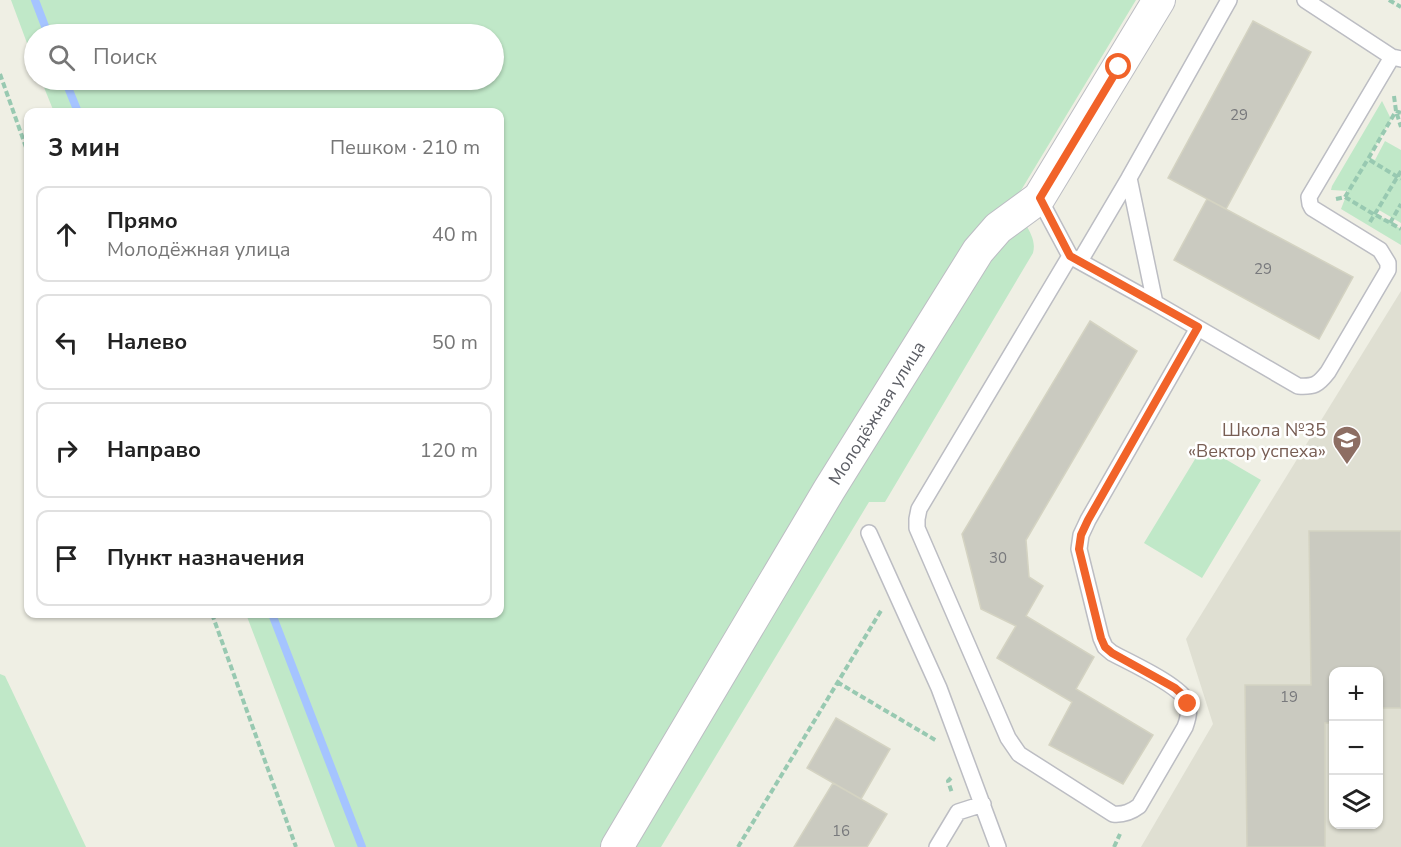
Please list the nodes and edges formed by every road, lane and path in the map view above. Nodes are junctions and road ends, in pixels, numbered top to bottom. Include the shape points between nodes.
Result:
1 (1159, 0) edge
2 (1229, 0) edge
3 (1305, 0) edge
4 (1389, 0) edge
5 (1401, 7) edge
6 (1397, 58) edge
7 (0, 74) edge
8 (1401, 113) edge
9 (24, 142) edge
10 (1368, 159) junction
11 (1401, 171) edge
12 (1129, 178) junction
13 (1399, 178) edge
14 (1345, 197) junction
15 (1040, 198) junction
16 (1333, 200) dead end
17 (1401, 204) edge
18 (1375, 215) junction
19 (1390, 223) junction
20 (1368, 226) dead end
21 (1401, 229) edge
22 (1075, 258) junction
23 (1155, 303) junction
24 (1198, 327) junction
25 (869, 533) dead end
26 (897, 594) junction
27 (213, 618) edge
28 (837, 682) junction
29 (942, 744) dead end
30 (955, 772) dead end
31 (983, 804) junction
32 (958, 812) junction
33 (296, 847) edge
34 (617, 847) edge
35 (738, 847) edge
36 (937, 847) edge
37 (998, 847) edge

1 - 15 street, Молодёжная улица
2 - 12 lane
3 - 6 lane
4 - 5 path
6 - 24 lane via 1309,197 1312,208 1380,250 1388,263 1386,276 1320,383 1298,386
7 - 9 path
8 - 10 path via 1396,111
10 - 13 path
10 - 14 path
11 - 13 path
12 - 22 lane
12 - 23 lane
13 - 18 path
14 - 16 path
14 - 18 path
15 - 22 lane
15 - 34 street, Молодёжная улица via 998,228 978,251 829,489
17 - 19 path
18 - 19 path
18 - 20 path
19 - 21 path
22 - 23 lane
22 - 24 lane via 919,509 917,528 1013,746 1019,754 1113,814 1131,812 1139,806 1185,727 1188,704 1175,688 1105,647 1079,549 1081,535
23 - 24 lane
25 - 26 lane
26 - 28 path via 886,601
26 - 31 lane via 939,688
27 - 33 path
28 - 29 path
28 - 35 path
30 - 32 path via 948,781
31 - 32 lane
31 - 37 lane
32 - 36 lane

